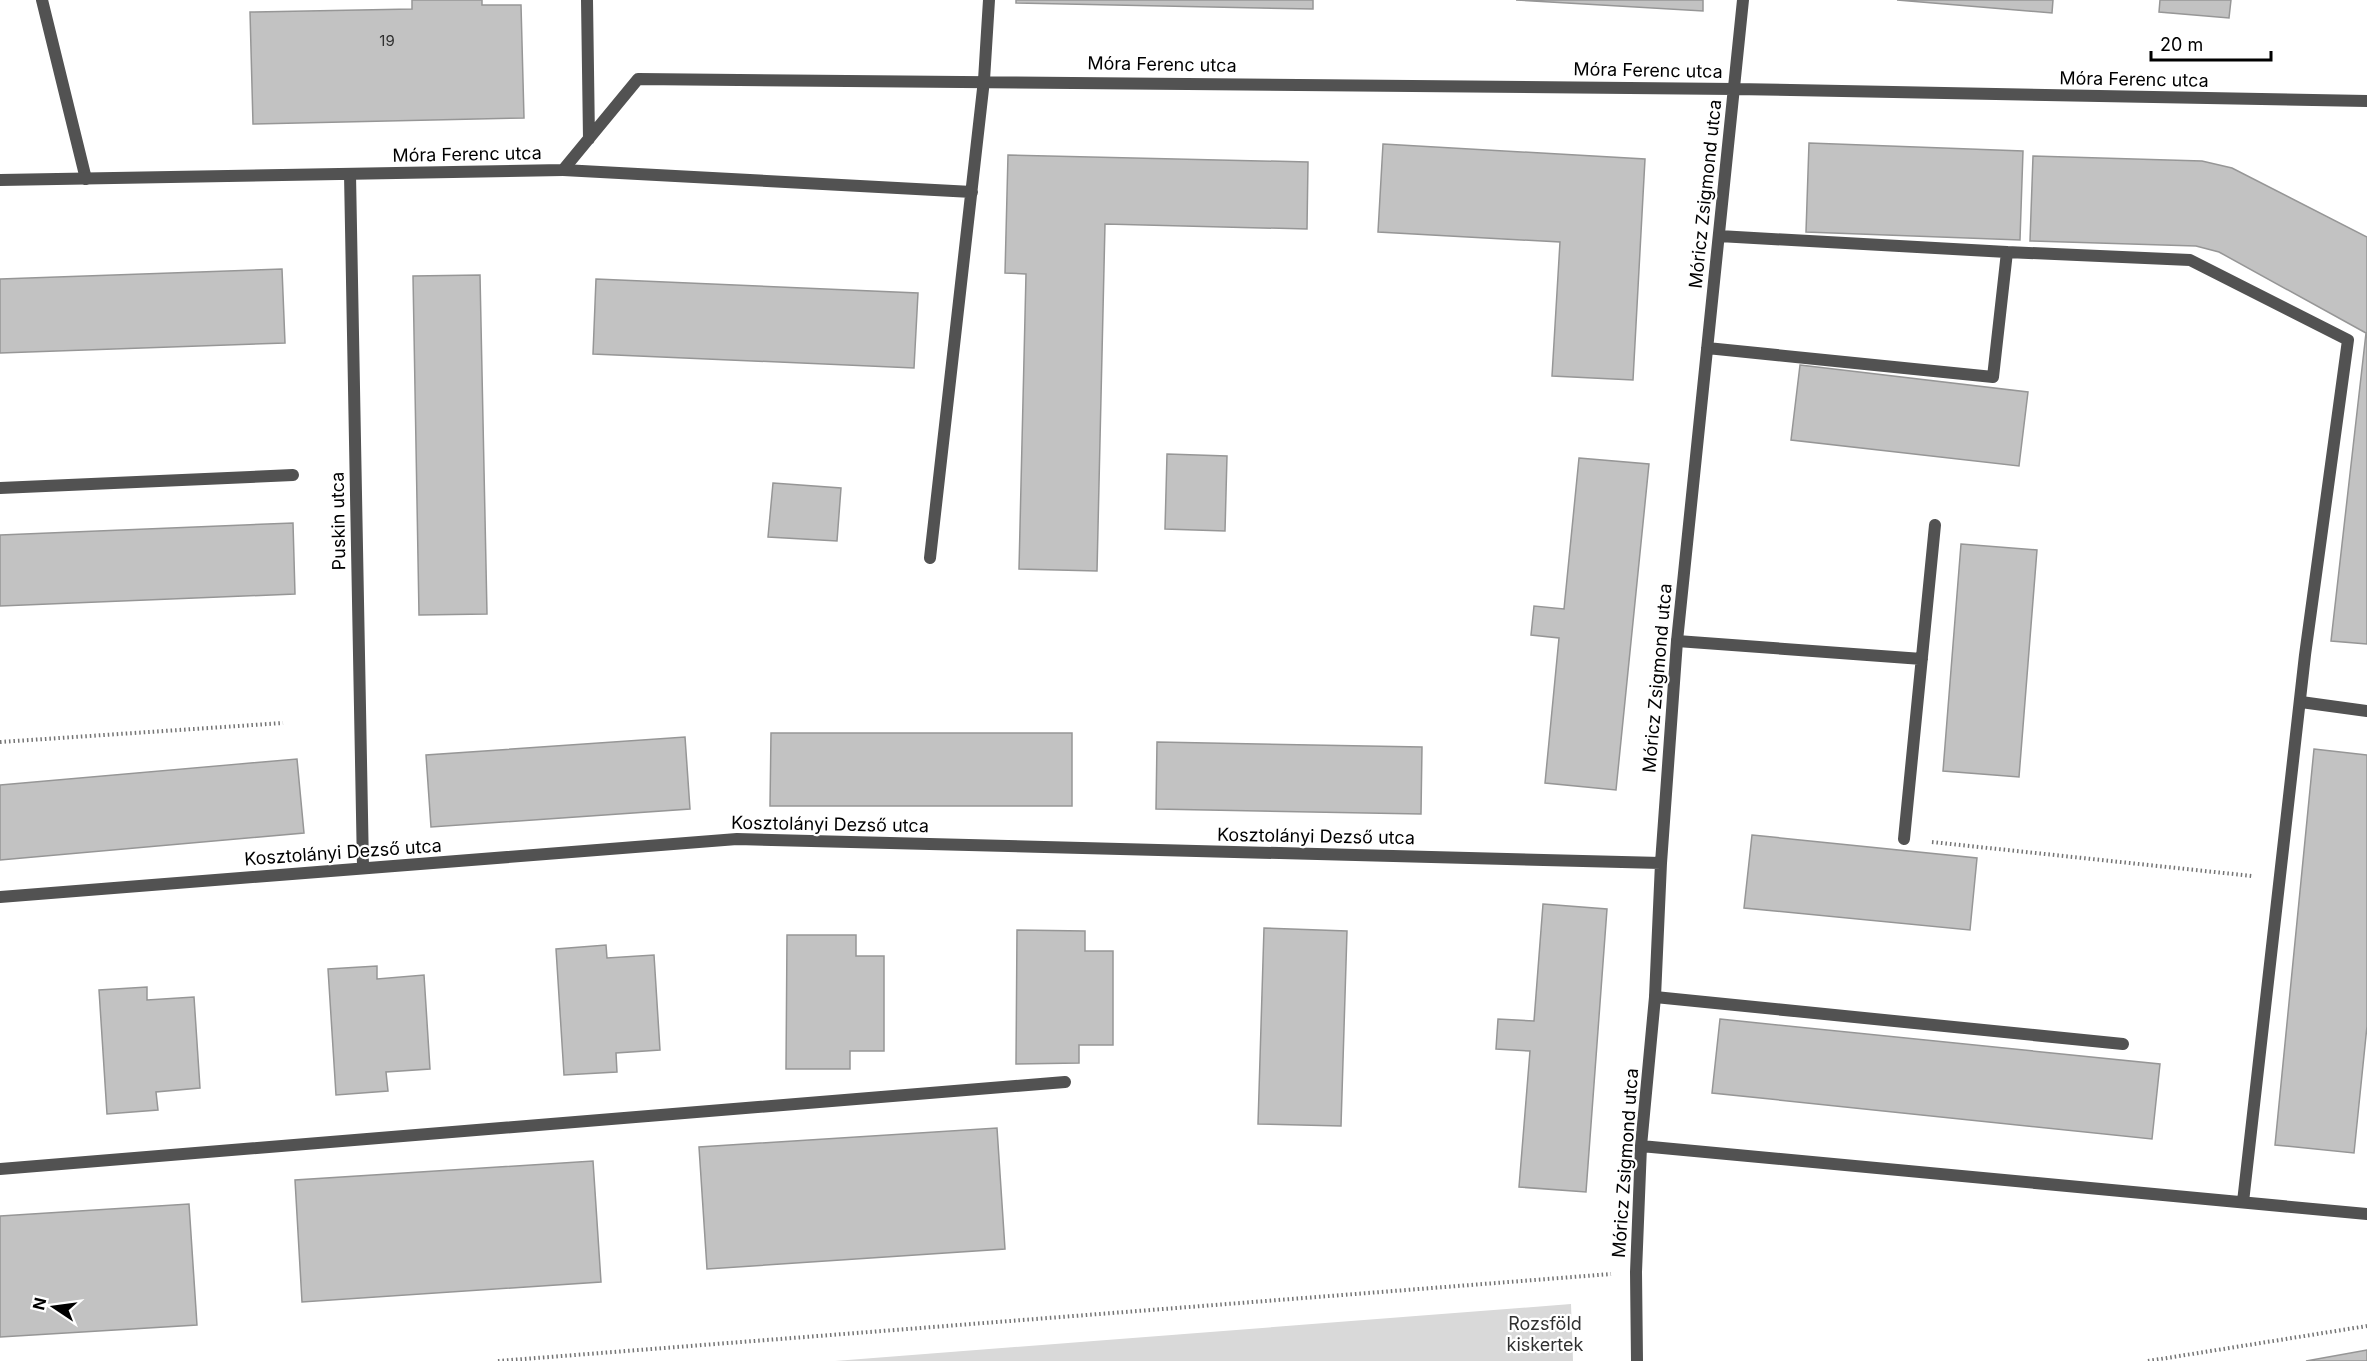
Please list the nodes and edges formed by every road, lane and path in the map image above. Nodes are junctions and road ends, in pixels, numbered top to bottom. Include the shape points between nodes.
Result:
1 (42, 0) edge
2 (587, 0) edge
3 (989, 0) edge
4 (1743, 0) edge
5 (984, 80) junction
6 (1734, 89) junction
7 (2367, 101) edge
8 (589, 139) junction
9 (563, 170) junction
10 (350, 174) junction
11 (86, 179) junction
12 (0, 180) edge
13 (972, 192) junction
14 (1719, 236) junction
15 (2007, 252) junction
16 (1707, 348) junction
17 (293, 475) dead end
18 (0, 488) edge
19 (1935, 525) dead end
20 (930, 558) dead end
21 (1677, 641) junction
22 (1922, 659) junction
23 (2301, 702) junction
24 (2367, 711) edge
25 (284, 723) dead end
26 (0, 742) edge
27 (1904, 839) joint
28 (1661, 863) junction
29 (363, 868) junction
30 (2280, 879) junction
31 (0, 897) edge
32 (1655, 998) junction
33 (2122, 1044) dead end
34 (1065, 1082) dead end
35 (1641, 1146) junction
36 (0, 1169) edge
37 (2243, 1202) junction
38 (2367, 1214) edge
39 (1636, 1272) junction
40 (2367, 1326) edge
41 (498, 1361) edge
42 (1636, 1361) edge
43 (2148, 1361) edge

1 - 11 street
2 - 8 street
3 - 5 street
4 - 6 street, Móricz Zsigmond utca
5 - 6 street, Móra Ferenc utca
5 - 8 street, Móra Ferenc utca via 638,79
5 - 13 street
6 - 7 street, Móra Ferenc utca
6 - 14 street, Móricz Zsigmond utca
8 - 9 street, Móra Ferenc utca
9 - 10 street, Móra Ferenc utca
9 - 13 street
10 - 11 street, Móra Ferenc utca
10 - 29 street, Puskin utca
11 - 12 street, Móra Ferenc utca
13 - 20 street
14 - 15 street
14 - 16 street, Móricz Zsigmond utca
15 - 16 street via 1993,377
15 - 23 street via 2190,260 2348,340
16 - 21 street, Móricz Zsigmond utca
17 - 18 street
19 - 22 street
21 - 22 street
21 - 28 street, Móricz Zsigmond utca
22 - 27 street
23 - 24 street
23 - 30 street
25 - 26 path
27 - 30 path
28 - 29 street, Kosztolányi Dezső utca via 737,839
28 - 32 street, Móricz Zsigmond utca
29 - 31 street, Kosztolányi Dezső utca
30 - 37 street
32 - 33 street
32 - 35 street, Móricz Zsigmond utca
34 - 36 street
35 - 37 street
35 - 39 street, Móricz Zsigmond utca
37 - 38 street
39 - 41 path
39 - 42 street, Móricz Zsigmond utca
40 - 43 path

